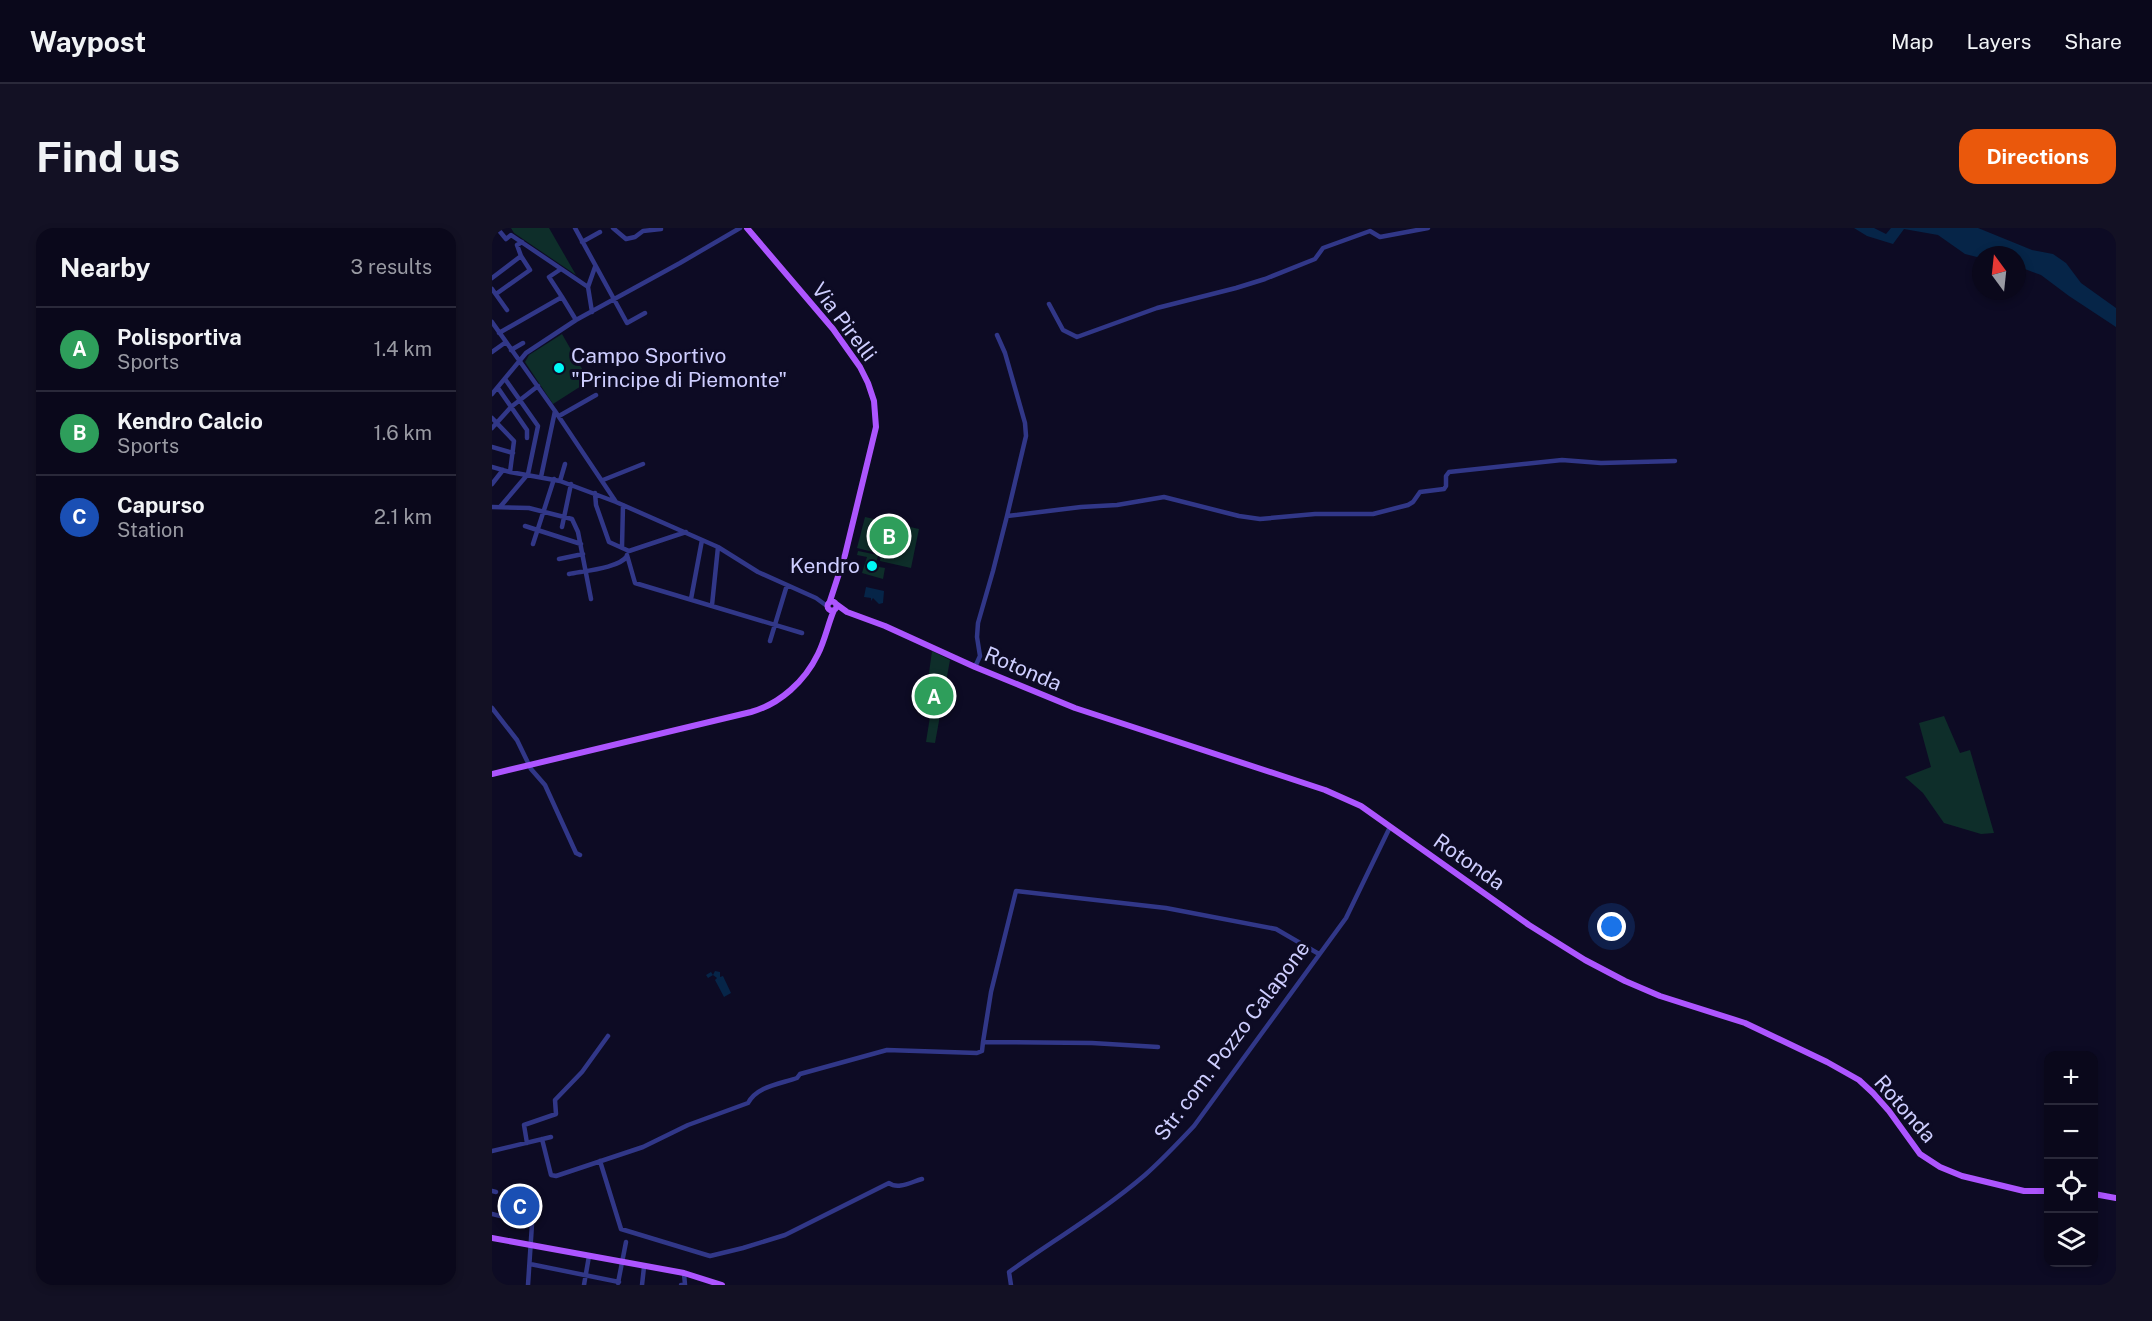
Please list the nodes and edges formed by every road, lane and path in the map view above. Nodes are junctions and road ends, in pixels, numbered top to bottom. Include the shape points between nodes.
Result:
1 (497, 228) edge
2 (575, 228) edge
3 (613, 228) edge
4 (744, 228) edge
5 (1428, 228) edge
6 (661, 229) edge
7 (600, 232) dead end
8 (522, 242) junction
9 (582, 242) junction
10 (521, 256) junction
11 (595, 267) junction
12 (561, 269) junction
13 (492, 278) edge
14 (588, 287) junction
15 (494, 291) edge
16 (562, 297) junction
17 (613, 299) junction
18 (1049, 303) dead end
19 (507, 310) dead end
20 (592, 312) junction
21 (645, 313) dead end
22 (576, 320) junction
23 (493, 326) edge
24 (499, 333) junction
25 (997, 335) dead end
26 (506, 342) junction
27 (524, 343) dead end
28 (511, 350) junction
29 (492, 352) edge
30 (519, 360) junction
31 (506, 379) junction
32 (538, 386) junction
33 (498, 387) junction
34 (492, 394) edge
35 (596, 395) dead end
36 (520, 400) junction
37 (511, 407) junction
38 (555, 411) junction
39 (559, 416) junction
40 (494, 420) edge
41 (492, 428) edge
42 (526, 438) dead end
43 (492, 447) edge
44 (513, 453) junction
45 (1675, 460) dead end
46 (565, 464) dead end
47 (643, 464) dead end
48 (492, 467) edge
49 (503, 470) junction
50 (510, 472) junction
51 (528, 474) junction
52 (541, 477) junction
53 (557, 480) junction
54 (603, 480) junction
55 (492, 484) edge
56 (571, 484) junction
57 (595, 493) junction
58 (616, 502) junction
59 (623, 505) junction
60 (492, 507) edge
61 (500, 507) junction
62 (543, 511) junction
63 (1007, 516) junction
64 (565, 517) junction
65 (525, 526) dead end
66 (562, 527) dead end
67 (537, 530) junction
68 (686, 532) junction
69 (702, 540) junction
70 (533, 544) dead end
71 (581, 544) junction
72 (622, 547) junction
73 (718, 547) junction
74 (628, 553) junction
75 (583, 554) junction
76 (559, 559) dead end
77 (586, 570) junction
78 (568, 574) dead end
79 (787, 585) junction
80 (591, 599) dead end
81 (691, 599) junction
82 (712, 605) junction
83 (832, 605) junction
84 (775, 623) junction
85 (802, 633) dead end
86 (770, 641) dead end
87 (975, 667) junction
88 (492, 708) edge
89 (529, 765) junction
90 (492, 774) edge
91 (1390, 827) junction
92 (580, 855) dead end
93 (1319, 954) junction
94 (608, 1036) dead end
95 (983, 1042) junction
96 (1158, 1047) dead end
97 (551, 1137) dead end
98 (542, 1139) junction
99 (527, 1143) junction
100 (492, 1151) edge
101 (600, 1161) junction
102 (922, 1179) dead end
103 (2044, 1191) edge
104 (2098, 1195) edge
105 (2116, 1198) edge
106 (492, 1214) edge
107 (492, 1238) edge
108 (626, 1242) dead end
109 (531, 1245) junction
110 (589, 1256) junction
111 (622, 1263) junction
112 (530, 1264) junction
113 (644, 1267) junction
114 (684, 1273) junction
115 (586, 1276) junction
116 (618, 1284) edge
117 (530, 1285) edge
118 (584, 1285) edge
119 (642, 1285) edge
120 (681, 1285) edge
121 (721, 1285) edge
122 (1011, 1285) edge

1 - 8 street via 506,239 511,235
2 - 9 street
3 - 6 street via 627,239 643,231
4 - 17 street
4 - 83 main road, Via Pirelli via 833,329 860,367 874,401 876,427
5 - 18 street via 1380,237 1370,231 1323,248 1315,259 1265,279 1157,308 1077,337 1063,330
7 - 9 street
8 - 10 street via 517,245
8 - 12 street
9 - 11 street
10 - 13 street
10 - 15 street via 530,270
11 - 14 street
11 - 17 street
12 - 14 street
12 - 16 street via 549,278
14 - 20 street
15 - 19 street
16 - 22 street
16 - 24 street
17 - 20 street
17 - 21 street via 627,323
20 - 22 street
22 - 30 street
23 - 24 street
24 - 26 street
25 - 63 street via 1026,436
26 - 28 street
26 - 29 street
27 - 28 street
28 - 30 street
30 - 31 street
30 - 32 street
31 - 33 street
31 - 36 street
32 - 36 street
32 - 38 street
33 - 34 street
33 - 37 street
35 - 39 street
36 - 37 street
36 - 51 street via 538,426
37 - 40 street
37 - 42 street via 527,430
38 - 39 street
38 - 52 street
39 - 54 street
40 - 41 street
40 - 44 street via 514,441
43 - 44 street
44 - 50 street
45 - 63 street via 1562,460 1449,472 1444,489 1420,492 1408,505 1373,514 1260,519 1164,497
46 - 53 street
47 - 54 street
48 - 49 street
49 - 50 street
49 - 55 street
50 - 51 street
51 - 52 street
51 - 61 street
52 - 53 street
53 - 56 street
53 - 62 street
54 - 58 street
56 - 57 street
56 - 64 street
57 - 58 street
57 - 72 street via 609,543
58 - 59 street
59 - 68 street
59 - 72 street
60 - 61 street
61 - 62 street
62 - 64 street
62 - 67 street
63 - 87 street via 978,623 980,656
64 - 66 street
64 - 71 street via 575,522
65 - 67 street
67 - 70 street
67 - 71 street
68 - 69 street
68 - 74 street
69 - 73 street
69 - 81 street
71 - 75 street
72 - 74 street
73 - 79 street
73 - 82 street
74 - 77 street via 616,565
74 - 81 street via 635,583
75 - 76 street
75 - 77 street
77 - 78 street
77 - 80 street
79 - 83 street
79 - 84 street
81 - 82 street
82 - 84 street
83 - 87 main road, Rotonda
83 - 89 main road, Via Pirelli via 822,645 812,665 800,681 768,706
84 - 85 street
84 - 86 street
87 - 91 main road, Rotonda via 1086,712 1324,790 1361,806
88 - 89 street via 517,740
89 - 90 main road, Via Pirelli
89 - 92 street via 545,785
91 - 93 street, Str. com. Pozzo Calapone via 1354,904
91 - 103 main road, Rotonda via 1585,960 1660,996 1745,1023 1859,1080 1889,1111 1920,1154 1940,1167 2024,1191
93 - 95 street via 1276,929 1166,908 1016,891
93 - 122 street, Str. com. Pozzo Calapone via 1194,1126 1144,1175 1009,1272
94 - 99 street via 555,1100 556,1114 524,1125
95 - 96 street
95 - 101 street via 982,1051 977,1053 887,1050 800,1074 753,1095 748,1103
97 - 98 street
98 - 99 street
98 - 101 street via 551,1175
99 - 100 street
101 - 102 street via 621,1229 710,1256 785,1235 889,1183 898,1186
104 - 105 main road
106 - 109 street via 532,1224
107 - 109 main road
108 - 111 street
109 - 110 main road
109 - 112 street
110 - 111 main road
110 - 115 street
111 - 113 main road
111 - 116 street
112 - 115 street
112 - 117 street
113 - 114 main road
113 - 119 street
114 - 120 street via 685,1285
114 - 121 main road
115 - 116 street
115 - 118 street

